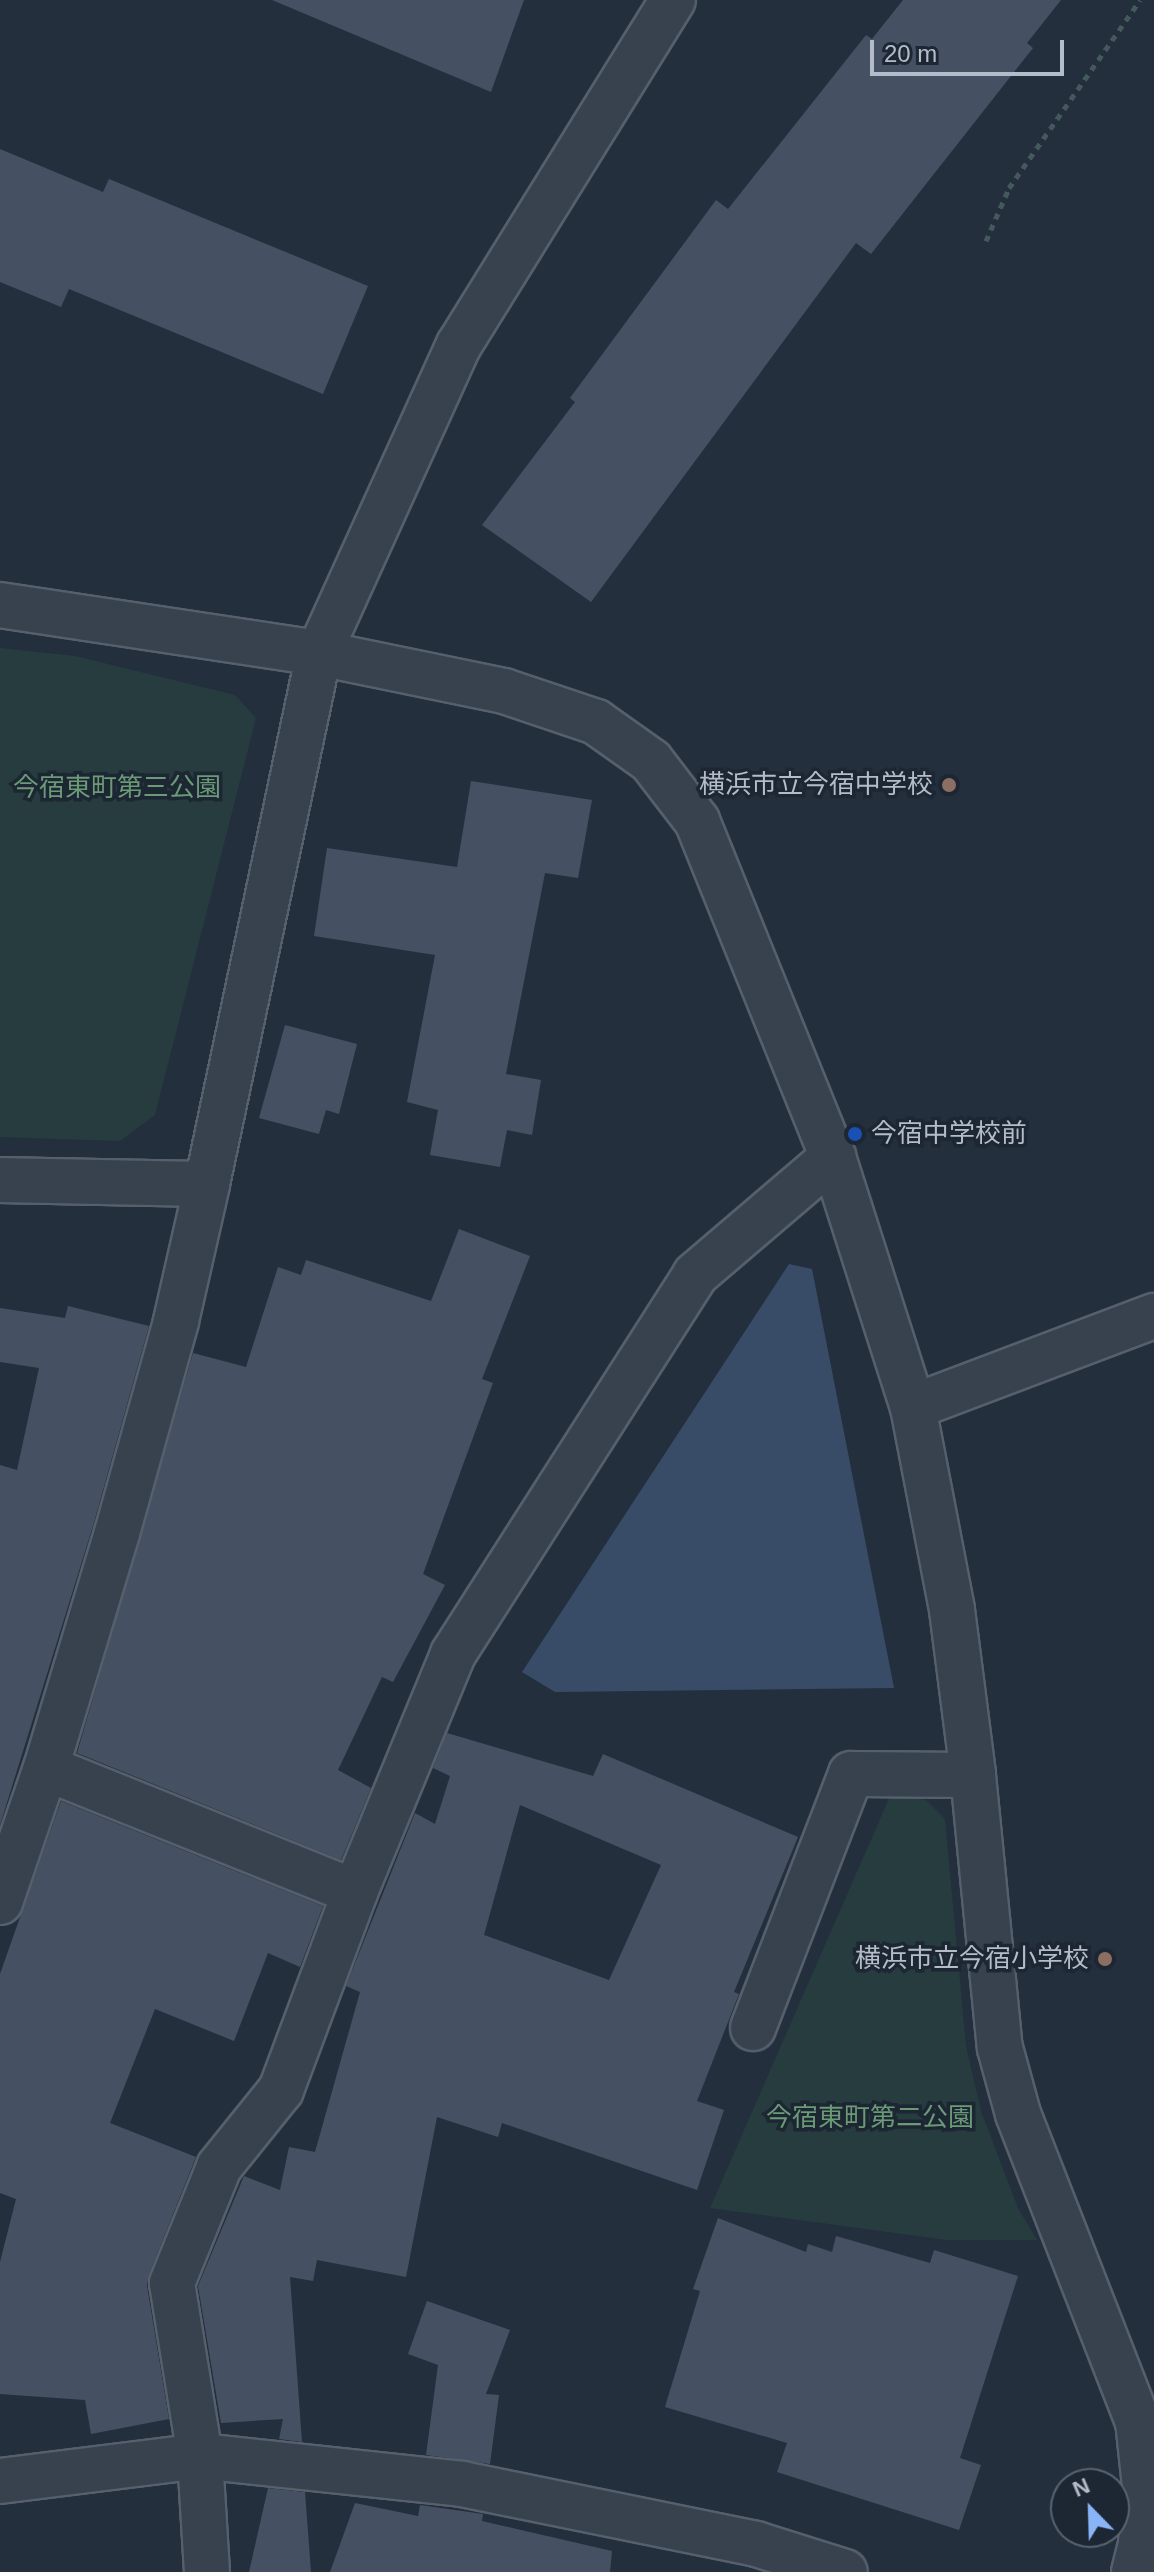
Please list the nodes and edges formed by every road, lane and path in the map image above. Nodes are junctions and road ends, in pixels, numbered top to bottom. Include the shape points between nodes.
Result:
1 (673, 0) edge
2 (1140, 0) edge
3 (986, 241) dead end
4 (0, 605) edge
5 (319, 653) junction
6 (833, 1157) junction
7 (0, 1180) edge
8 (207, 1184) junction
9 (1154, 1316) edge
10 (913, 1407) junction
11 (46, 1768) junction
12 (973, 1775) junction
13 (355, 1892) junction
14 (0, 1902) edge
15 (753, 2028) dead end
16 (200, 2456) junction
17 (0, 2481) edge
18 (207, 2572) edge
19 (845, 2572) edge
20 (1134, 2572) edge

1 - 5 street via 459,345
2 - 3 path via 1009,188
4 - 5 street
5 - 6 street via 504,691 596,722 651,761 697,821
5 - 8 street
6 - 10 street
6 - 13 street via 695,1275 453,1654
7 - 8 street
8 - 11 street via 176,1321
9 - 10 street
10 - 12 street via 952,1610
11 - 13 street
11 - 14 street
12 - 15 street via 851,1774
12 - 20 street via 1000,2048 1018,2114 1138,2421 1145,2486
13 - 16 street via 281,2090 219,2167 172,2283
16 - 17 street
16 - 18 street
16 - 19 street via 462,2484 756,2544

